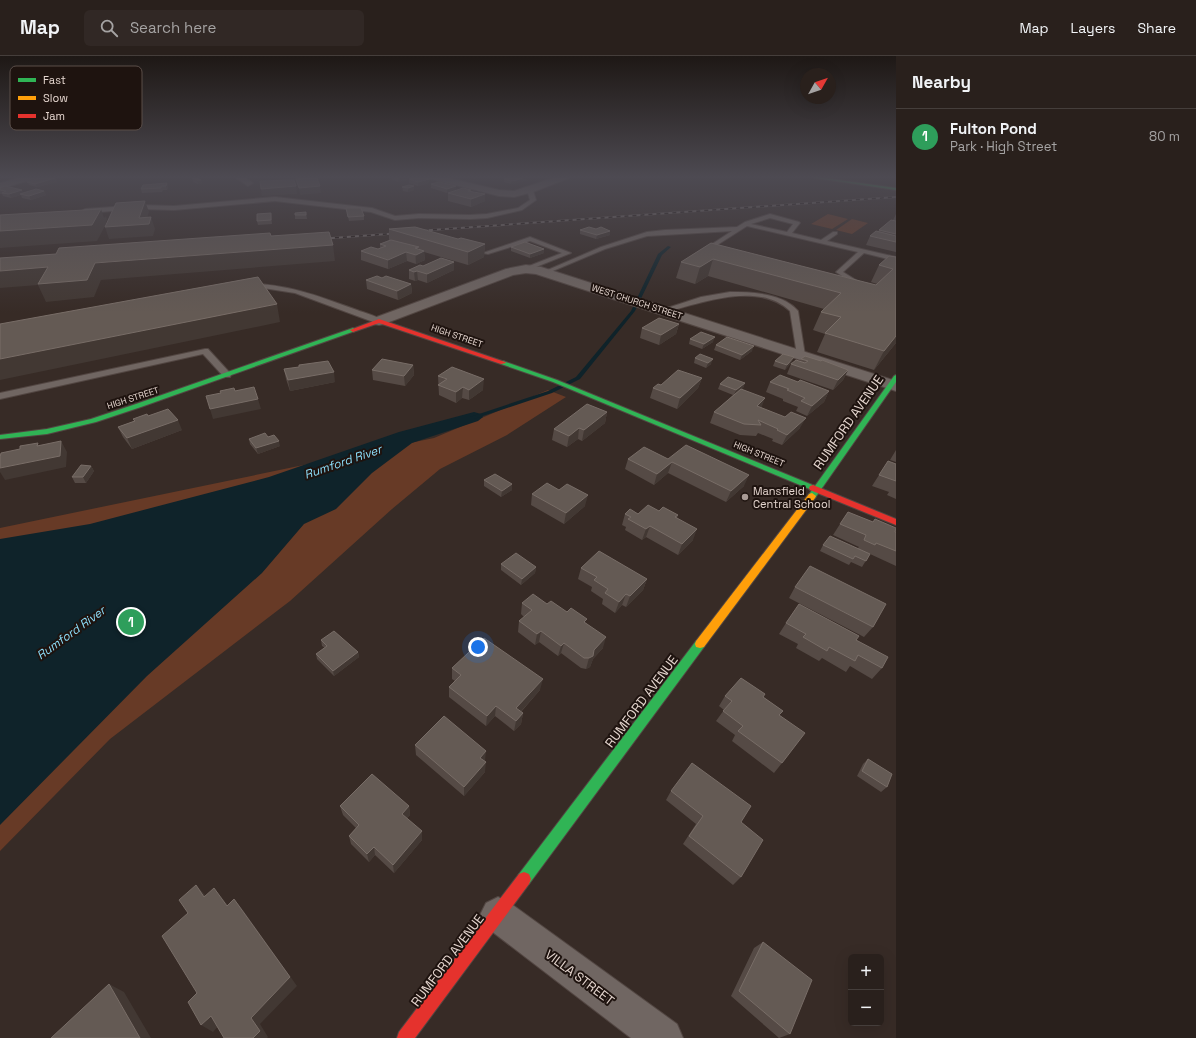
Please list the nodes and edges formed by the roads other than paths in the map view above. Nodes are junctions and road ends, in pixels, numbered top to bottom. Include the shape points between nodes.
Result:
1 (753, 222) edge
2 (792, 222) edge
3 (746, 224) junction
4 (737, 229) junction
5 (835, 233) dead end
6 (788, 234) junction
7 (822, 242) junction
8 (723, 251) edge
9 (863, 251) junction
10 (486, 253) edge
11 (896, 259) edge
12 (526, 268) junction
13 (546, 272) junction
14 (842, 286) edge
15 (240, 287) edge
16 (658, 309) junction
17 (379, 321) junction
18 (801, 355) junction
19 (227, 375) junction
20 (894, 382) edge
21 (0, 396) edge
22 (0, 437) edge
23 (817, 489) junction
24 (896, 522) edge
25 (498, 915) junction
26 (405, 1038) edge
27 (663, 1038) edge

1 - 3 lane
2 - 6 lane via 797,223
3 - 4 lane
3 - 6 lane
4 - 8 lane via 708,248
4 - 13 lane via 660,232 639,236
5 - 7 lane
6 - 7 lane
7 - 9 lane
9 - 11 lane
9 - 14 lane via 839,272 853,279 856,286
10 - 12 lane via 530,239 568,253
12 - 13 street, WEST CHURCH STREET
12 - 17 street, WEST CHURCH STREET
13 - 16 street, WEST CHURCH STREET
15 - 17 lane via 266,286 290,289
16 - 18 street, WEST CHURCH STREET
16 - 18 lane via 734,293 771,299 791,307 794,311
17 - 19 street, HIGH STREET
17 - 23 street, HIGH STREET via 555,381
18 - 20 street, WEST CHURCH STREET
19 - 21 lane via 205,352
19 - 22 street, HIGH STREET via 88,423 22,436
20 - 23 street, RUMFORD AVENUE
23 - 24 street, HIGH STREET
23 - 25 street, RUMFORD AVENUE
25 - 26 street, RUMFORD AVENUE
25 - 27 street, VILLA STREET

